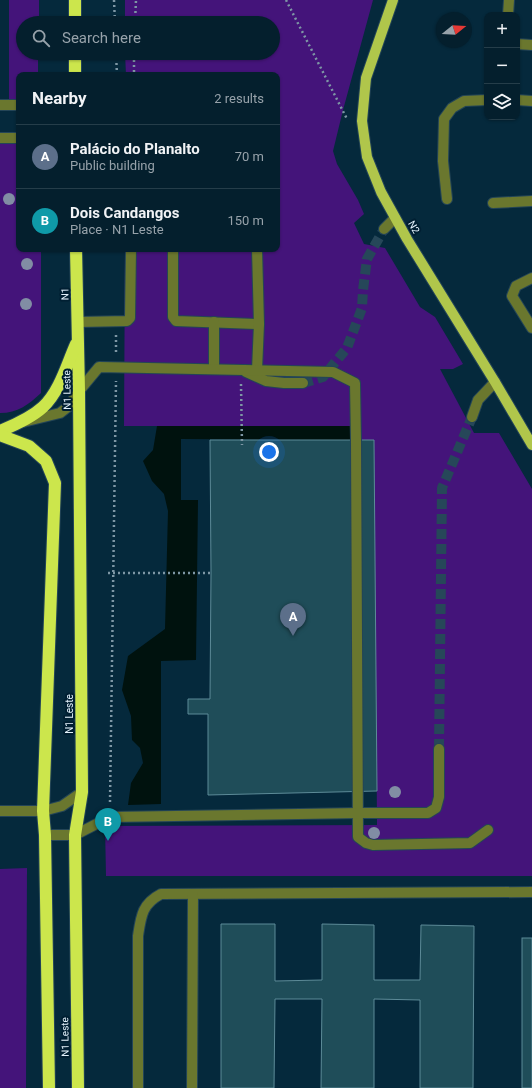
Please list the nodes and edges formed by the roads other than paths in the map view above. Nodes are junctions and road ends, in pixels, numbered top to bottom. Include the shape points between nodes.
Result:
1 (75, 0) edge
2 (393, 0) edge
3 (509, 0) edge
4 (508, 12) edge
5 (75, 16) edge
6 (520, 44) edge
7 (532, 45) edge
8 (75, 60) edge
9 (75, 72) edge
10 (484, 100) edge
11 (520, 100) edge
12 (532, 101) edge
13 (0, 105) edge
14 (16, 105) edge
15 (0, 138) edge
16 (16, 138) edge
17 (447, 199) dead end
18 (532, 201) edge
19 (492, 203) dead end
20 (396, 218) junction
21 (384, 229) tunnel mouth
22 (76, 252) edge
23 (131, 252) edge
24 (173, 252) edge
25 (258, 252) edge
26 (532, 278) edge
27 (77, 322) junction
28 (214, 322) junction
29 (259, 324) junction
30 (532, 328) edge
31 (78, 339) junction
32 (214, 370) junction
33 (240, 370) junction
34 (257, 370) junction
35 (495, 382) junction
36 (303, 383) tunnel mouth
37 (79, 391) junction
38 (472, 417) tunnel mouth
39 (20, 423) junction
40 (0, 431) edge
41 (0, 435) edge
42 (532, 445) edge
43 (438, 749) tunnel mouth
44 (82, 792) junction
45 (0, 811) edge
46 (43, 811) junction
47 (358, 813) junction
48 (488, 830) dead end
49 (45, 835) junction
50 (75, 835) junction
51 (532, 892) edge
52 (193, 894) junction
53 (49, 1088) edge
54 (78, 1088) edge
55 (138, 1088) edge
56 (192, 1088) edge

1 - 5 highway
2 - 20 main road, N2 via 366,78 362,121 367,157 381,192
3 - 4 lane
6 - 7 lane
8 - 9 highway
10 - 17 lane via 464,101 452,108 444,119 443,161
11 - 12 lane
13 - 14 lane
15 - 16 lane
18 - 19 lane
20 - 21 lane
20 - 35 main road, N2
22 - 27 highway, N1
23 - 27 lane via 130,318 127,322
24 - 28 lane via 173,317 176,321
25 - 29 lane
26 - 30 lane via 516,286 512,296
27 - 31 highway, N1
28 - 29 lane
28 - 32 lane
29 - 34 lane
31 - 37 highway, N1 Leste
31 - 39 highway via 54,394 43,407
32 - 33 lane
32 - 37 lane via 99,367
33 - 34 lane
33 - 36 lane via 266,381
34 - 47 lane via 333,372 355,383
35 - 38 lane via 478,400
35 - 42 main road, N2
37 - 39 lane via 69,406 60,413
37 - 44 highway, N1 Leste
39 - 40 highway
41 - 46 highway, N1 Leste via 29,446 46,461 55,483
43 - 47 lane via 439,796 436,808 428,813
44 - 46 lane via 62,806
44 - 50 highway, N1 Leste
45 - 46 lane
46 - 49 highway, N1 Leste
47 - 48 lane via 358,837 373,845 470,843
47 - 50 lane via 110,817
49 - 50 lane
49 - 53 highway, N1 Leste
50 - 54 highway, N1 Leste
51 - 52 lane
52 - 55 lane via 161,894 146,904 142,915 138,936
52 - 56 lane

